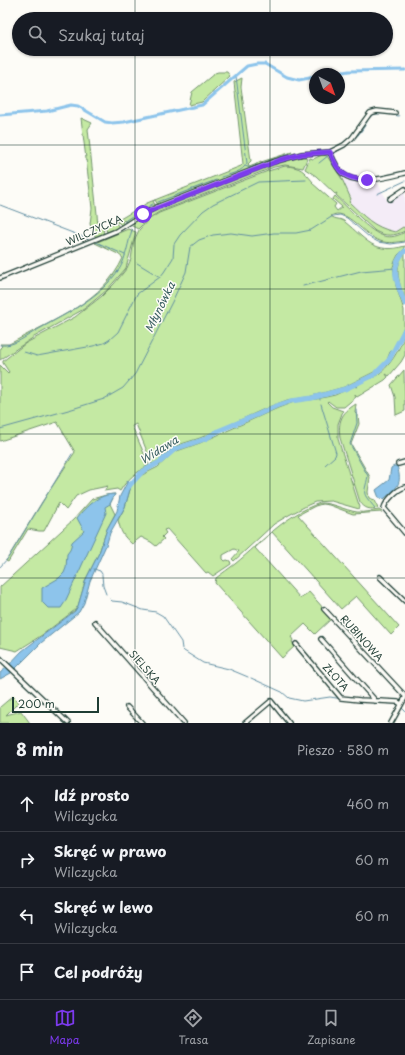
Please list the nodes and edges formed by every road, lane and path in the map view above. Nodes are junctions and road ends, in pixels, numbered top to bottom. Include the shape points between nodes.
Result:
1 (395, 113) dead end
2 (330, 152) junction
3 (405, 173) edge
4 (405, 189) edge
5 (390, 198) dead end
6 (0, 278) edge
7 (405, 487) edge
8 (405, 533) edge
9 (380, 576) dead end
10 (405, 601) edge
11 (324, 609) dead end
12 (95, 622) dead end
13 (321, 639) dead end
14 (296, 644) dead end
15 (0, 658) edge
16 (405, 697) edge
17 (375, 701) junction
18 (401, 704) junction
19 (127, 707) dead end
20 (68, 723) edge
21 (142, 723) edge
22 (184, 723) edge
23 (246, 723) edge
24 (290, 723) edge
25 (391, 723) edge

1 - 2 street, WILCZYCKA via 370,113 352,138
2 - 3 street via 340,171 353,179 367,180
2 - 6 street, WILCZYCKA via 295,156 273,162 157,208 116,231
4 - 5 street
7 - 8 street via 399,490 384,508
9 - 10 street
11 - 16 street, RUBINOWA
12 - 22 street, SIELSKA
13 - 17 street, ZŁOTA
14 - 17 street, ZŁOTA via 341,698
15 - 20 street
16 - 18 street
17 - 18 street, ZŁOTA
18 - 25 street
19 - 21 street
23 - 24 street via 271,701

